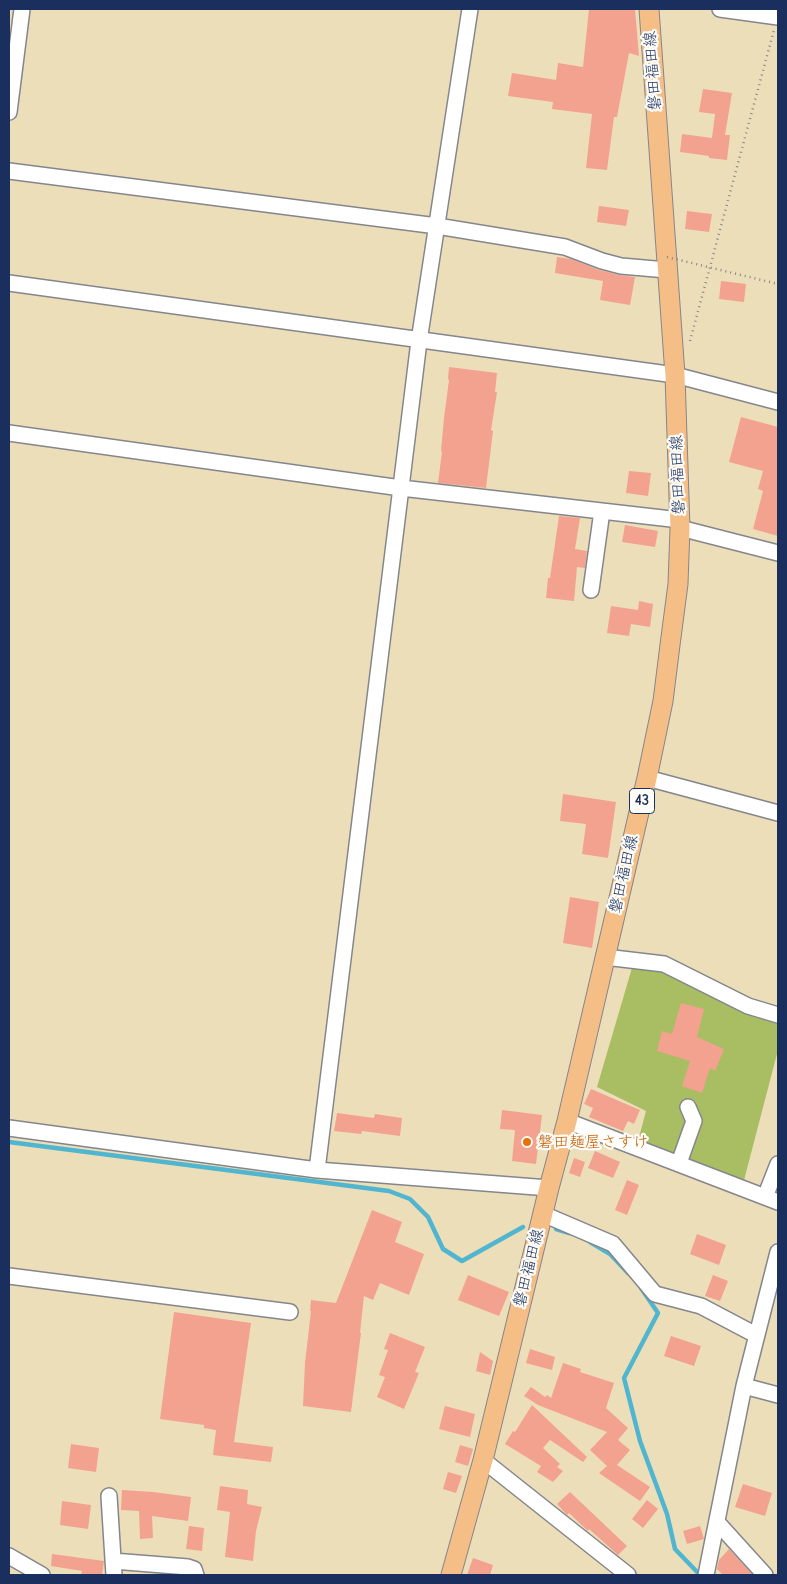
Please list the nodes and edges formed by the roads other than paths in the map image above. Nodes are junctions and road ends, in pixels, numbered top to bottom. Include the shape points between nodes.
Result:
1 (22, 9) edge
2 (470, 9) edge
3 (649, 9) edge
4 (720, 9) edge
5 (778, 15) edge
6 (9, 112) edge
7 (9, 171) edge
8 (437, 226) junction
9 (667, 263) junction
10 (9, 283) edge
11 (419, 341) junction
12 (675, 375) junction
13 (778, 402) edge
14 (9, 433) edge
15 (401, 488) junction
16 (602, 511) junction
17 (680, 524) junction
18 (778, 554) edge
19 (591, 590) dead end
20 (647, 778) junction
21 (778, 813) edge
22 (605, 957) junction
23 (778, 1015) edge
24 (688, 1107) dead end
25 (567, 1121) junction
26 (9, 1128) edge
27 (678, 1164) junction
28 (778, 1164) edge
29 (317, 1170) junction
30 (548, 1188) junction
31 (772, 1200) edge
32 (543, 1214) junction
33 (778, 1252) edge
34 (9, 1276) edge
35 (290, 1312) dead end
36 (756, 1335) junction
37 (744, 1386) junction
38 (778, 1395) edge
39 (483, 1460) junction
40 (109, 1496) dead end
41 (717, 1522) junction
42 (9, 1556) edge
43 (114, 1568) edge
44 (42, 1575) edge
45 (196, 1575) edge
46 (451, 1575) edge
47 (628, 1575) edge
48 (706, 1575) edge
49 (765, 1575) edge

1 - 6 street
2 - 8 street
3 - 9 main road, 磐田福田線 / 43
4 - 5 street
7 - 8 street
8 - 9 street via 566,247 621,266
8 - 11 street
9 - 12 main road, 磐田福田線 / 43
10 - 11 street
11 - 12 street
11 - 15 street
12 - 13 street
12 - 17 main road, 磐田福田線 / 43
14 - 15 street
15 - 16 street
15 - 29 street
16 - 17 street
16 - 19 street
17 - 18 street
17 - 20 main road, 磐田福田線 / 43 via 678,584 663,701
20 - 21 street
20 - 22 main road, 磐田福田線 / 43
22 - 23 street via 664,964 748,1006
22 - 25 main road, 磐田福田線 / 43
24 - 27 street via 694,1121
25 - 27 street
25 - 30 main road, 磐田福田線 / 43
26 - 29 street
27 - 31 street
28 - 31 street
29 - 30 street
30 - 32 main road, 磐田福田線 / 43
32 - 36 street via 613,1244 655,1294 701,1306
32 - 39 main road, 磐田福田線 / 43
33 - 36 street
34 - 35 street
36 - 37 street
37 - 38 street
37 - 41 street
39 - 46 main road, 磐田福田線 / 43
39 - 47 street
40 - 43 street
41 - 48 street
41 - 49 street
42 - 44 street
43 - 45 street via 188,1567

